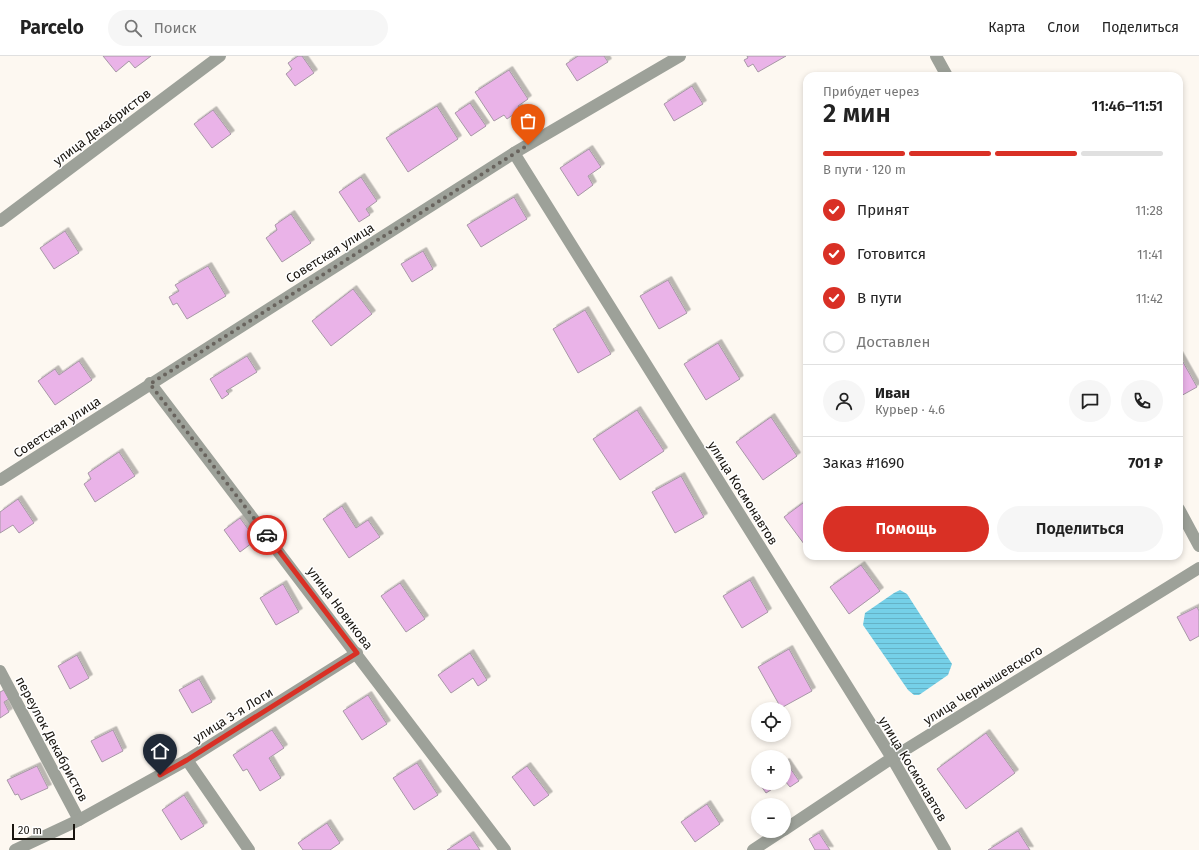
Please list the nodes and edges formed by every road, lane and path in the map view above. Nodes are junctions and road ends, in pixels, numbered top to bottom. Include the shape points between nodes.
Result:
1 (220, 56) edge
2 (680, 56) edge
3 (936, 56) edge
4 (945, 72) edge
5 (514, 153) junction
6 (0, 220) edge
7 (150, 384) junction
8 (0, 480) edge
9 (1183, 516) edge
10 (1199, 546) edge
11 (1199, 568) edge
12 (357, 653) junction
13 (0, 670) edge
14 (892, 758) junction
15 (187, 760) junction
16 (79, 820) junction
17 (791, 825) edge
18 (771, 838) edge
19 (15, 850) edge
20 (249, 850) edge
21 (506, 850) edge
22 (753, 850) edge
23 (945, 850) edge

1 - 6 street, улица Декабристов
2 - 5 street, Советская улица
3 - 4 street
5 - 7 street, Советская улица
5 - 14 street, улица Космонавтов
7 - 8 street, Советская улица
7 - 12 street, улица Новикова
9 - 10 street
11 - 14 street, улица Чернышевского
12 - 15 street, улица 3-я Логи
12 - 21 street, улица Новикова
13 - 16 street, переулок Декабристов
14 - 17 street, улица Чернышевского
14 - 23 street, улица Космонавтов
15 - 16 street, улица 3-я Логи
15 - 20 street
16 - 19 street, улица 3-я Логи
18 - 22 street, улица Чернышевского

